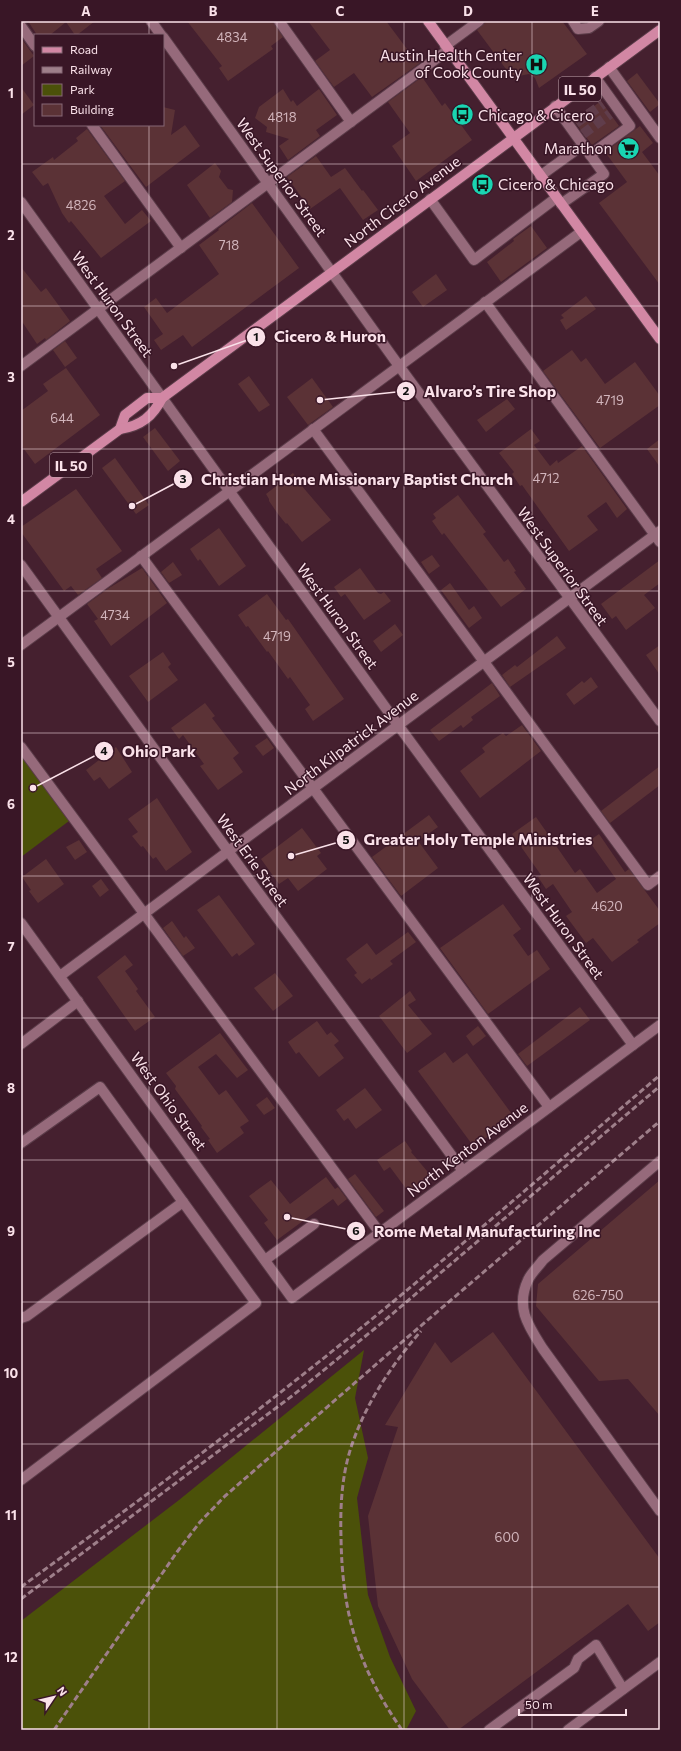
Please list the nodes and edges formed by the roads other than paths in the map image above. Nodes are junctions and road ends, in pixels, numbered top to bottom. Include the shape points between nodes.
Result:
1 (151, 21) edge
2 (279, 21) edge
3 (428, 21) edge
4 (479, 21) edge
5 (573, 21) edge
6 (599, 21) edge
7 (21, 26) edge
8 (660, 30) edge
9 (161, 34) edge
10 (164, 39) edge
11 (34, 45) edge
12 (447, 48) junction
13 (609, 67) junction
14 (595, 77) junction
15 (556, 106) junction
16 (351, 122) junction
17 (93, 126) edge
18 (512, 138) junction
19 (660, 138) edge
20 (581, 139) junction
21 (590, 155) junction
22 (540, 176) junction
23 (268, 184) junction
24 (430, 199) junction
25 (559, 201) junction
26 (21, 202) edge
27 (581, 232) junction
28 (181, 248) junction
29 (331, 272) junction
30 (485, 302) junction
31 (98, 309) junction
32 (660, 339) edge
33 (21, 366) edge
34 (399, 366) junction
35 (162, 398) junction
36 (120, 429) junction
37 (313, 429) junction
38 (229, 491) junction
39 (21, 502) edge
40 (658, 536) edge
41 (141, 556) junction
42 (21, 565) edge
43 (569, 599) junction
44 (59, 617) junction
45 (21, 645) edge
46 (484, 662) junction
47 (660, 722) edge
48 (398, 726) junction
49 (21, 747) edge
50 (313, 789) junction
51 (228, 851) junction
52 (660, 876) edge
53 (144, 914) junction
54 (21, 923) edge
55 (60, 976) junction
56 (78, 1001) junction
57 (660, 1024) edge
58 (21, 1044) edge
59 (633, 1045) junction
60 (549, 1107) junction
61 (21, 1143) edge
62 (660, 1161) edge
63 (463, 1171) junction
64 (183, 1202) junction
65 (314, 1224) dead end
66 (380, 1233) junction
67 (265, 1260) junction
68 (292, 1298) joint
69 (21, 1318) edge
70 (21, 1480) edge
71 (660, 1511) edge
72 (660, 1662) edge
73 (623, 1689) junction
74 (570, 1729) edge
75 (489, 1730) edge

1 - 9 street, West Superior Street
2 - 16 street
3 - 12 main road
4 - 12 street
5 - 6 street via 578,29 589,28
7 - 11 street
8 - 13 main road, North Cicero Avenue / IL 50
10 - 23 street, West Superior Street
12 - 16 street
12 - 18 main road
13 - 14 main road, North Cicero Avenue / IL 50
13 - 19 street
14 - 15 main road, North Cicero Avenue / IL 50
14 - 21 street via 606,101 630,126
15 - 18 main road, North Cicero Avenue / IL 50
15 - 20 street via 573,125
16 - 23 street
17 - 28 street
18 - 22 main road
18 - 24 main road, North Cicero Avenue / IL 50
20 - 21 street
20 - 22 street
21 - 25 street via 604,174
22 - 25 main road
23 - 28 street
23 - 29 street, West Superior Street
24 - 25 street via 474,260
24 - 29 main road, North Cicero Avenue / IL 50
25 - 27 main road
26 - 31 street, West Huron Street
27 - 30 street
27 - 32 main road
28 - 31 street
29 - 34 street, West Superior Street
29 - 35 main road, North Cicero Avenue / IL 50
30 - 34 street
30 - 40 street
31 - 33 street
31 - 35 street, West Huron Street
34 - 37 street
34 - 43 street, West Superior Street
35 - 36 main road, North Cicero Avenue / IL 50 via 156,411 133,427
35 - 36 main road, North Cicero Avenue / IL 50 via 147,398 125,415
35 - 38 street, West Huron Street
36 - 39 main road, North Cicero Avenue / IL 50
37 - 38 street
37 - 46 street
38 - 41 street
38 - 48 street, West Huron Street
40 - 43 street, North Kilpatrick Avenue
41 - 44 street
41 - 50 street
42 - 44 street, West Erie Street
43 - 46 street, North Kilpatrick Avenue
43 - 47 street, West Superior Street
44 - 45 street
44 - 51 street, West Erie Street
46 - 48 street, North Kilpatrick Avenue
46 - 52 street via 648,885
48 - 50 street, North Kilpatrick Avenue
48 - 59 street, West Huron Street
49 - 53 street
50 - 51 street, North Kilpatrick Avenue
50 - 60 street
51 - 53 street, North Kilpatrick Avenue
51 - 63 street, West Erie Street
53 - 55 street, North Kilpatrick Avenue
53 - 66 street
54 - 55 street, West Ohio Street
55 - 56 street, West Ohio Street
56 - 58 street
56 - 67 street, West Ohio Street
57 - 59 street, North Kenton Avenue
59 - 60 street, North Kenton Avenue
60 - 63 street, North Kenton Avenue
61 - 64 street via 100,1087
62 - 71 street via 542,1260 528,1280 522,1300 526,1322 543,1349
63 - 66 street, North Kenton Avenue
64 - 69 street
64 - 70 street via 256,1303
65 - 67 street
66 - 68 street, North Kenton Avenue
67 - 68 street, West Ohio Street
72 - 73 street
73 - 74 street
73 - 75 street via 596,1645 578,1659 574,1668

